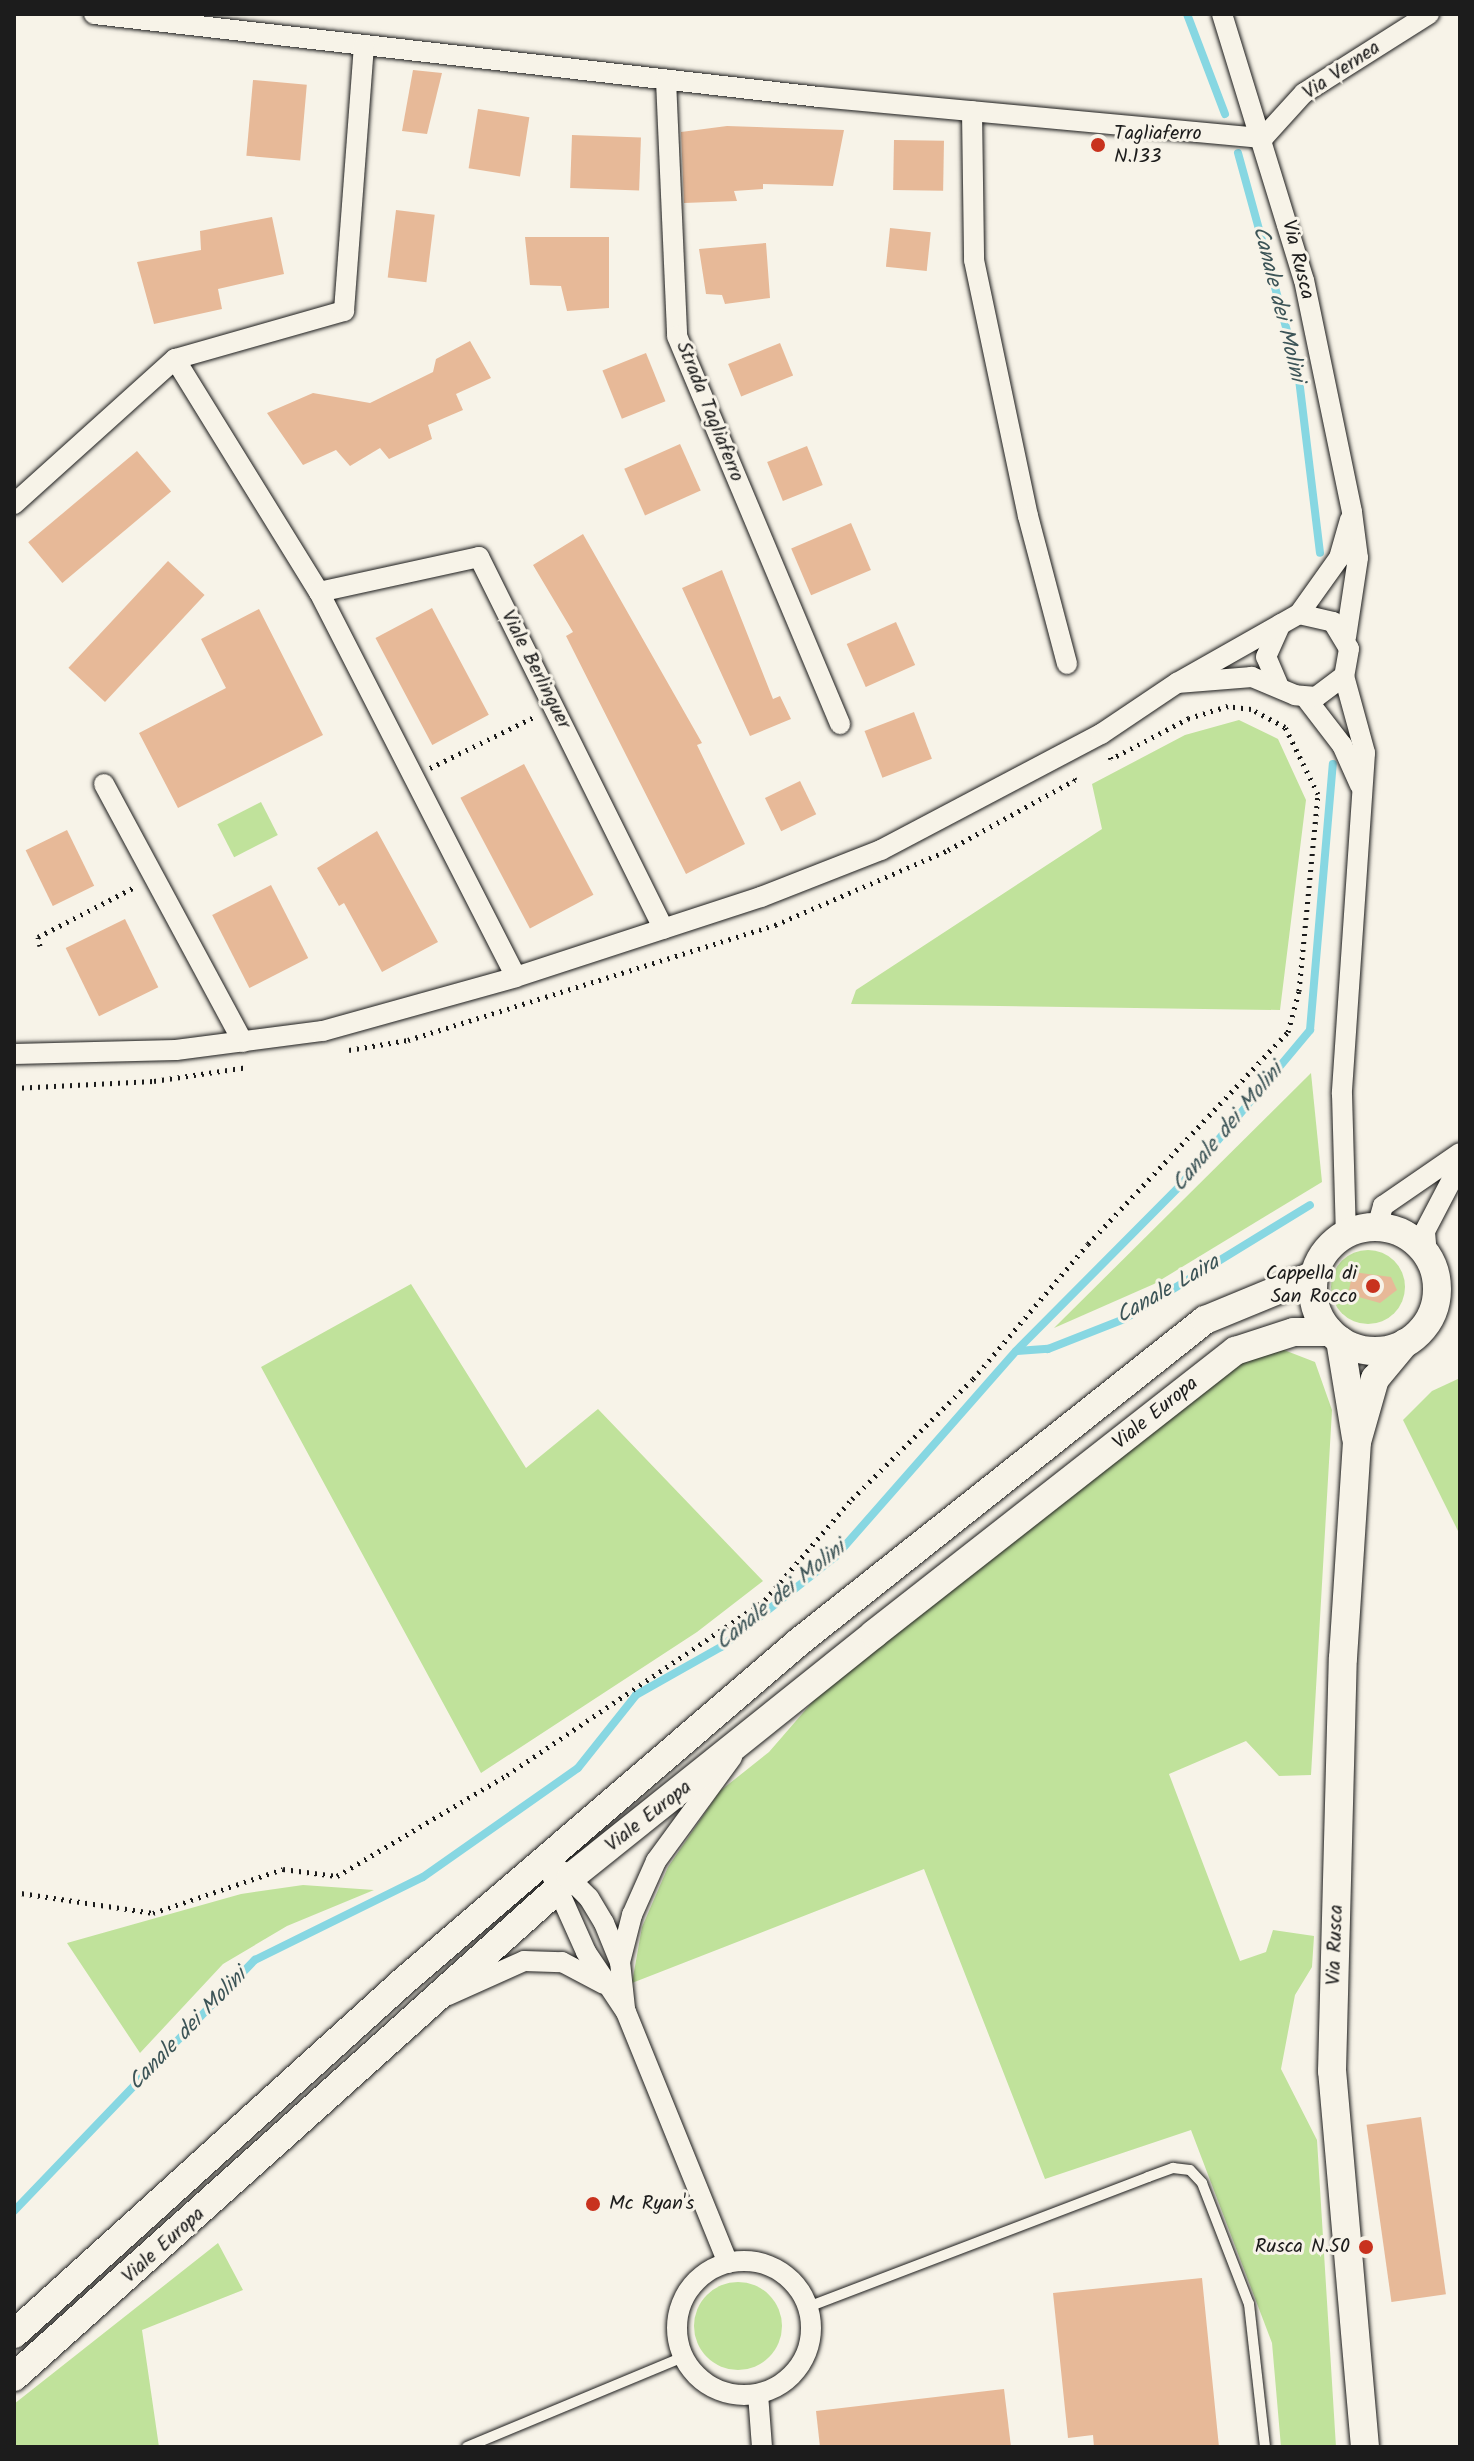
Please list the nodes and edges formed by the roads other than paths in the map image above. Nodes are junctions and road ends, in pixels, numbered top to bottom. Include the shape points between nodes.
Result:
1 (94, 14) edge
2 (1222, 14) edge
3 (1429, 14) edge
4 (364, 46) junction
5 (666, 80) junction
6 (972, 111) junction
7 (1263, 138) junction
8 (175, 359) junction
9 (14, 504) edge
10 (1352, 512) junction
11 (319, 592) junction
12 (1292, 618) junction
13 (1346, 637) junction
14 (1067, 664) dead end
15 (1344, 676) junction
16 (1177, 683) junction
17 (1279, 687) junction
18 (1305, 697) junction
19 (840, 724) dead end
20 (104, 784) dead end
21 (1360, 785) junction
22 (664, 929) junction
23 (516, 977) junction
24 (243, 1042) junction
25 (14, 1054) edge
26 (1460, 1153) edge
27 (1460, 1164) edge
28 (1377, 1227) junction
29 (1346, 1234) junction
30 (1427, 1255) junction
31 (1314, 1275) junction
32 (1335, 1336) junction
33 (1405, 1343) junction
34 (1357, 1442) junction
35 (741, 1746) junction
36 (544, 1858) junction
37 (563, 1884) junction
38 (620, 1962) junction
39 (607, 1986) junction
40 (434, 2001) junction
41 (626, 2012) junction
42 (728, 2263) junction
43 (808, 2307) junction
44 (14, 2334) edge
45 (683, 2357) junction
46 (14, 2377) edge
47 (758, 2394) junction
48 (467, 2447) edge
49 (762, 2447) edge
50 (1265, 2447) edge
51 (1365, 2447) edge

1 - 4 street
2 - 7 street, Via Rusca
3 - 7 street, Via Vernea via 1304,93
4 - 5 street
4 - 8 street via 344,311
5 - 6 street
5 - 19 street, Strada Tagliaferro via 677,336
6 - 7 street
6 - 14 street via 974,260 1028,516
7 - 10 street, Via Rusca via 1304,280
8 - 9 street
8 - 11 street
10 - 12 street via 1339,558
10 - 13 street, Via Rusca via 1358,558
11 - 22 street, Viale Berlinguer via 479,557
11 - 23 street
12 - 13 street via 1325,617
12 - 16 street
12 - 17 street via 1274,631 1266,657
13 - 15 street via 1349,664
15 - 18 street via 1326,693
15 - 21 street via 1365,753
16 - 17 street via 1252,677
16 - 22 street via 1101,734 881,850
17 - 18 street
18 - 21 street via 1342,745
20 - 24 street
21 - 29 street via 1342,1094
22 - 23 street
23 - 24 street via 323,1031
24 - 25 street via 176,1050
26 - 28 street via 1383,1206
27 - 30 street via 1425,1231
28 - 29 street
28 - 30 street via 1414,1241
29 - 31 street via 1331,1244
30 - 33 street via 1435,1274 1434,1303 1421,1330
31 - 32 street via 1318,1315
31 - 36 street, Viale Europa via 1205,1320 800,1641
32 - 33 street via 1372,1350
32 - 34 street, Via Rusca
32 - 35 street, Viale Europa via 1294,1332 1235,1351 874,1634
33 - 34 street, Via Rusca via 1375,1379
34 - 51 street, Via Rusca via 1343,1658 1332,2071
35 - 37 street, Viale Europa
35 - 38 street via 656,1861 632,1915
36 - 37 street
36 - 44 street, Viale Europa
37 - 38 street via 604,1923
37 - 39 street
37 - 40 street, Viale Europa
38 - 41 street
39 - 40 street via 562,1962 524,1961
39 - 41 street
40 - 46 street, Viale Europa
41 - 42 street
42 - 43 street via 748,2261 776,2270 799,2289
42 - 45 street via 702,2276 683,2299 677,2318
43 - 47 street via 811,2329 801,2361 779,2386
43 - 50 lane via 1173,2168 1190,2170 1202,2183 1249,2304
45 - 47 street via 714,2388
45 - 48 lane
47 - 49 street

